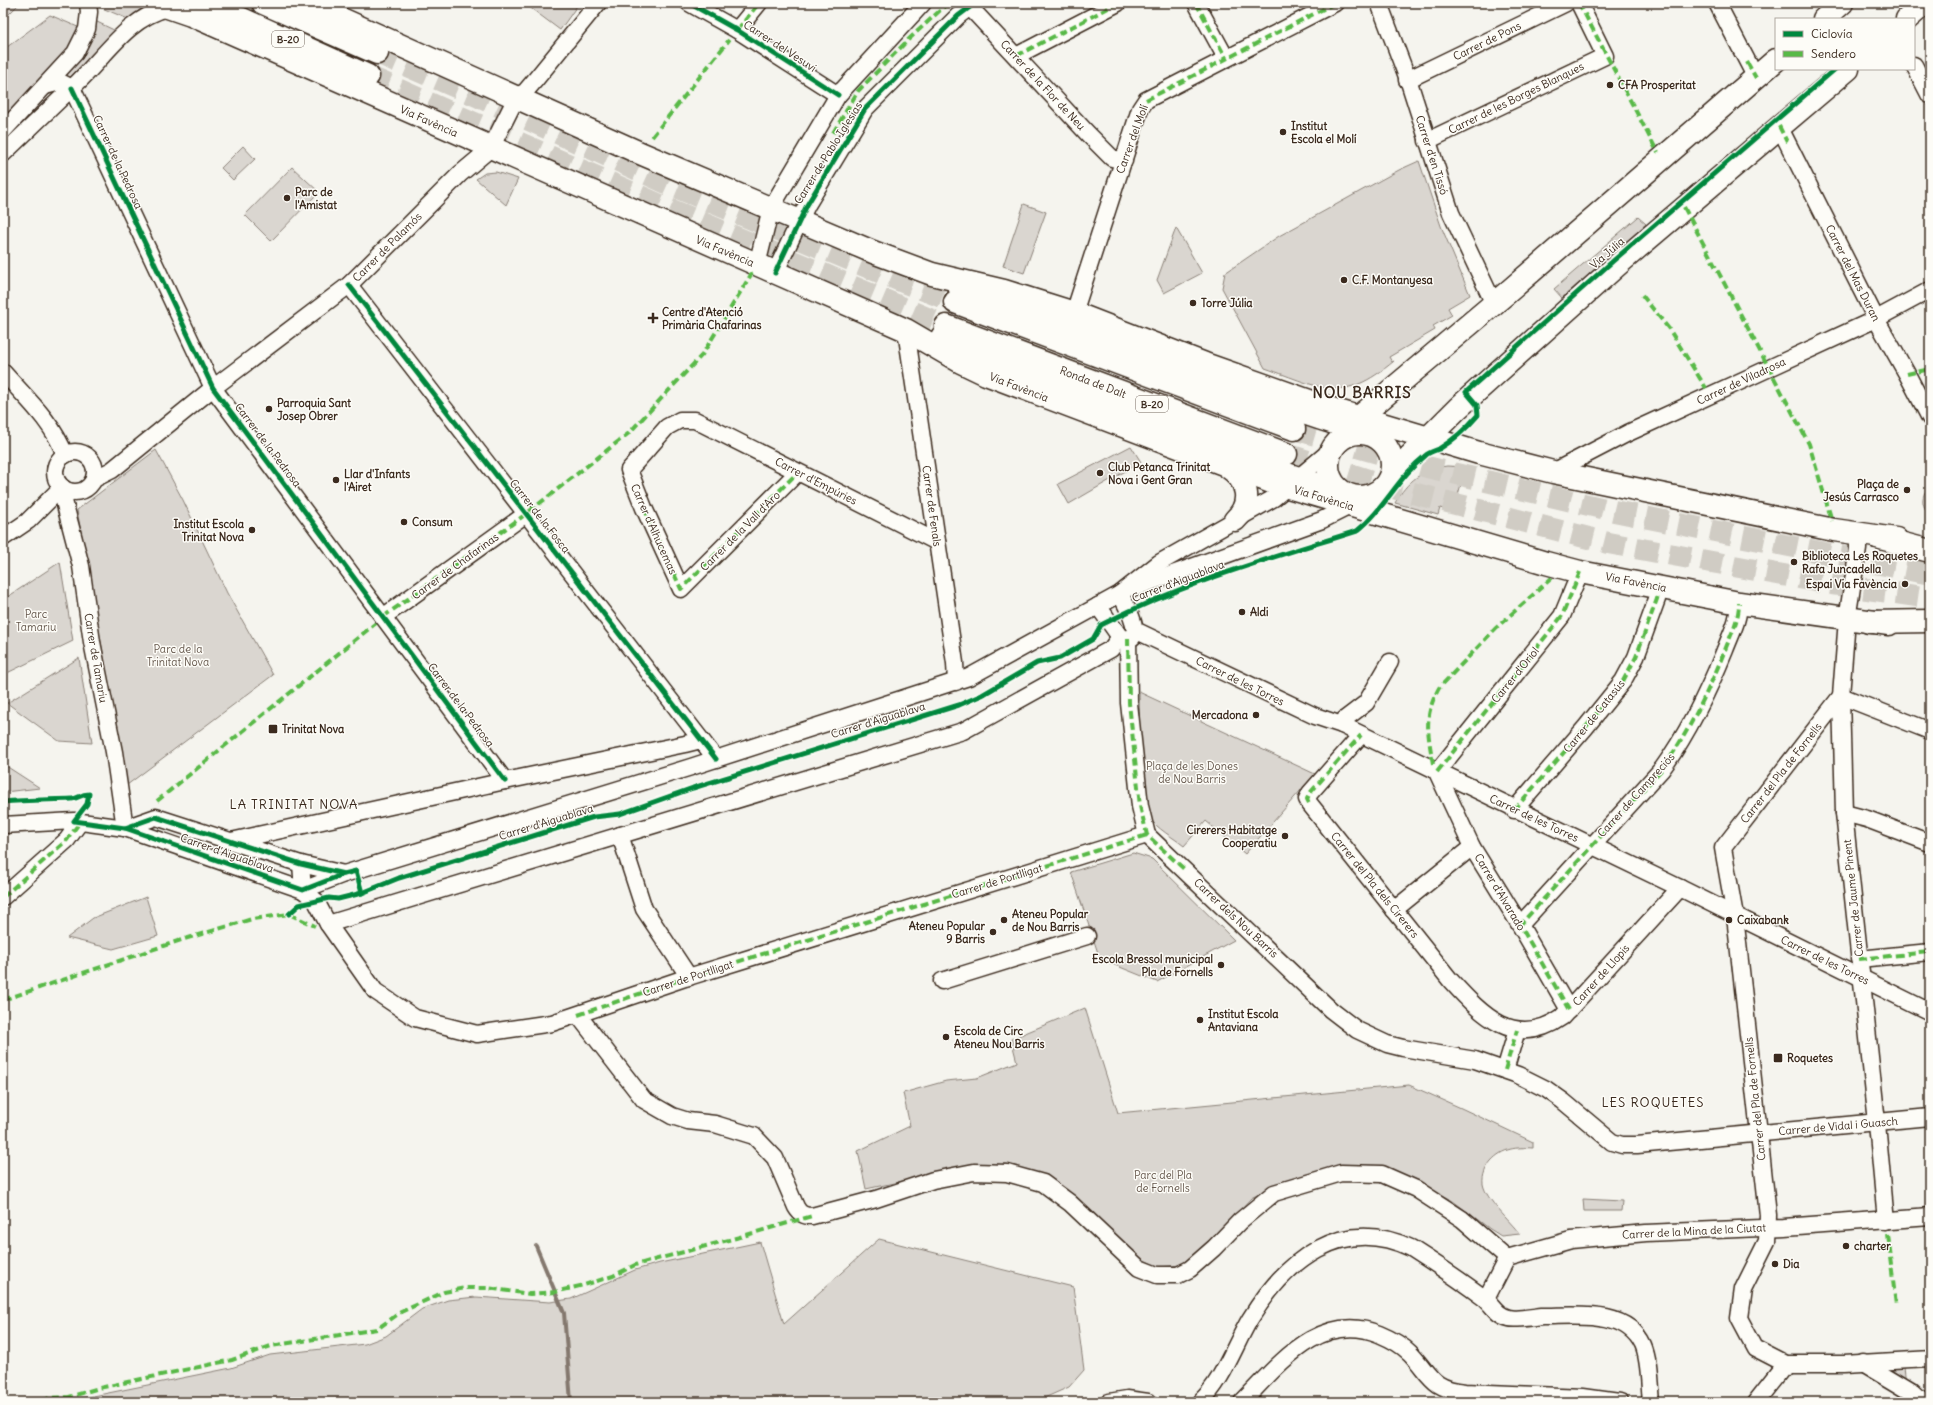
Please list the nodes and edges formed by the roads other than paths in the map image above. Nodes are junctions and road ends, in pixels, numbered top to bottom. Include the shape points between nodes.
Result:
1 (88, 3) edge
2 (207, 3) edge
3 (263, 3) edge
4 (306, 3) edge
5 (598, 3) edge
6 (689, 3) edge
7 (759, 3) edge
8 (923, 3) edge
9 (1118, 3) edge
10 (1196, 3) edge
11 (1335, 3) edge
12 (1379, 3) edge
13 (1566, 3) edge
14 (1579, 3) edge
15 (1718, 3) edge
16 (1842, 3) edge
17 (1925, 3) edge
18 (162, 5) edge
19 (968, 5) edge
20 (1825, 18) edge
21 (1908, 18) edge
22 (737, 30) junction
23 (377, 53) tunnel mouth
24 (1016, 56) junction
25 (1226, 58) junction
26 (1775, 61) edge
27 (1915, 67) edge
28 (1847, 70) edge
29 (368, 76) tunnel mouth
30 (1756, 78) junction
31 (1407, 80) junction
32 (45, 86) junction
33 (72, 88) junction
34 (838, 95) junction
35 (517, 96) junction
36 (1930, 96) edge
37 (1779, 126) junction
38 (3, 131) edge
39 (1427, 140) junction
40 (491, 148) junction
41 (3, 154) edge
42 (1124, 161) junction
43 (771, 208) junction
44 (799, 221) junction
45 (766, 269) junction
46 (349, 285) junction
47 (1930, 290) edge
48 (1494, 304) junction
49 (1074, 312) junction
50 (1876, 320) junction
51 (906, 330) junction
52 (3, 372) edge
53 (213, 388) junction
54 (1458, 408) junction
55 (1930, 418) edge
56 (1294, 429) tunnel mouth
57 (1354, 433) junction
58 (1421, 436) junction
59 (134, 452) junction
60 (1476, 452) junction
61 (1286, 454) tunnel mouth
62 (65, 455) junction
63 (93, 462) junction
64 (1225, 465) junction
65 (629, 470) joint
66 (798, 472) junction
67 (1553, 472) junction
68 (1392, 474) junction
69 (94, 479) junction
70 (1294, 482) junction
71 (65, 489) junction
72 (1342, 504) junction
73 (1373, 504) junction
74 (526, 514) junction
75 (1235, 520) junction
76 (1868, 536) junction
77 (3, 538) edge
78 (937, 542) junction
79 (1930, 543) edge
80 (1930, 551) edge
81 (1580, 572) junction
82 (1660, 587) junction
83 (681, 589) joint
84 (1120, 594) junction
85 (1739, 603) junction
86 (1098, 606) junction
87 (383, 617) junction
88 (1847, 619) junction
89 (1930, 621) edge
90 (1869, 622) junction
91 (1930, 628) edge
92 (1128, 635) junction
93 (1390, 662) dead end
94 (956, 682) junction
95 (1841, 696) junction
96 (1342, 725) junction
97 (1930, 731) edge
98 (1361, 735) junction
99 (701, 740) junction
100 (686, 744) junction
101 (716, 759) junction
102 (691, 767) junction
103 (1437, 772) junction
104 (505, 781) junction
105 (1514, 810) junction
106 (1844, 813) junction
107 (80, 822) junction
108 (3, 824) edge
109 (125, 828) junction
110 (620, 835) junction
111 (1147, 835) junction
112 (231, 841) junction
113 (1930, 843) edge
114 (1590, 846) junction
115 (1472, 847) junction
116 (301, 864) junction
117 (344, 874) junction
118 (1680, 888) junction
119 (303, 890) junction
120 (3, 897) edge
121 (1394, 910) junction
122 (1734, 916) junction
123 (328, 924) junction
124 (1520, 925) junction
125 (1087, 936) dead end
126 (1930, 952) edge
127 (1859, 958) junction
128 (689, 977) junction
129 (1862, 978) junction
130 (942, 981) dead end
131 (1568, 1010) junction
132 (1930, 1012) edge
133 (578, 1015) junction
134 (1511, 1028) junction
135 (1505, 1070) junction
136 (1930, 1117) edge
137 (1877, 1122) junction
138 (1759, 1133) junction
139 (1930, 1216) edge
140 (1886, 1220) junction
141 (1767, 1228) junction
142 (1507, 1258) junction
143 (1486, 1299) junction
144 (1930, 1359) edge
145 (1863, 1362) junction
146 (1786, 1364) junction
147 (1109, 1402) edge
148 (1148, 1402) edge
149 (1200, 1402) edge
150 (1242, 1402) edge
151 (1619, 1402) edge
152 (1651, 1402) edge
153 (1756, 1402) edge
154 (1924, 1402) edge

1 - 32 street via 90,12 83,41
2 - 29 main road, B-20
3 - 23 main road, B-20
4 - 35 main road
5 - 35 street, Carrer de Palamós via 525,92
6 - 22 street, Carrer del Vesuvi
7 - 22 street
8 - 34 street, Carrer de Pablo Iglesias
9 - 24 street
10 - 25 street
11 - 25 street, Carrer del Molí
12 - 31 street, Carrer d'en Tissó
13 - 31 street, Carrer de Pons
14 - 39 street, Carrer de les Borges Blanques via 1605,56
15 - 30 street
16 - 20 main road
17 - 21 main road
18 - 33 street via 129,29
18 - 40 main road, Via Favència via 198,18
19 - 24 street, Carrer de la Flor de Neu
19 - 44 street, Carrer de Pablo Iglesias via 865,109
22 - 34 street, Carrer del Vesuvi
24 - 42 street, Carrer de la Flor de Neu via 1112,158
25 - 42 street, Carrer del Molí via 1146,100 1140,109
26 - 30 main road
27 - 36 street
28 - 37 main road, Via Júlia
30 - 48 main road
31 - 39 street, Carrer d'en Tissó
32 - 33 street via 60,82
32 - 38 street
33 - 41 street
33 - 53 street, Carrer de la Pedrosa
34 - 43 street, Carrer de Pablo Iglesias
35 - 40 street, Carrer de Palamós
35 - 43 main road
37 - 50 street, Carrer del Mas Duran
37 - 54 main road, Via Júlia via 1623,260
39 - 48 street, Carrer d'en Tissó via 1451,213
40 - 45 main road, Via Favència
40 - 46 street, Carrer de Palamós via 460,174
42 - 49 street, Carrer del Molí
43 - 44 main road
43 - 45 street, Carrer de Pablo Iglesias
44 - 45 street, Carrer de Pablo Iglesias
44 - 49 main road via 932,274 1004,291
45 - 51 main road, Via Favència
46 - 53 street, Carrer de Palamós
46 - 74 street, Carrer de la Fosca
47 - 50 street, Carrer de Viladrosa
48 - 57 main road
49 - 57 main road via 1205,364
50 - 55 street, Carrer del Mas Duran
50 - 67 street, Carrer de Viladrosa via 1628,433
51 - 64 main road, Via Favència via 986,374
51 - 78 street, Carrer de Fenals
52 - 62 street via 49,424 59,439
53 - 59 street, Carrer de Palamós
53 - 87 street, Carrer de la Pedrosa
54 - 58 main road, Via Júlia
54 - 60 main road via 1454,426 1456,432 1459,439
56 - 57 main road, B-20 via 957,295 1018,306
57 - 58 main road
57 - 68 main road via 1387,446 1393,464
57 - 70 street, Carrer d'Aiguablava
57 - 72 main road via 1328,459 1329,474
58 - 60 main road
58 - 68 main road, Via Júlia
59 - 63 street, Carrer de Palamós
59 - 69 street, Carrer de Palamós via 112,470
60 - 67 main road
61 - 70 main road, Ronda de Dalt / B-20 via 944,331 995,364
62 - 63 street via 79,453
62 - 71 street via 59,460 55,474 57,481
63 - 69 street
64 - 70 main road, Via Favència
64 - 75 main road via 1238,475 1247,494 1245,507
65 - 66 street, Carrer d'Empúries via 668,427 680,420 695,420
65 - 83 street, Carrer d'Alhucemas
66 - 78 street, Carrer d'Empúries
66 - 83 street, Carrer de la Vall d'Aro
67 - 76 main road
68 - 73 main road, Via Júlia
69 - 71 street via 82,491
70 - 72 main road, Via Favència
70 - 75 street, Carrer d'Aiguablava via 1274,498
71 - 77 street via 28,522
71 - 109 street, Carrer de Tamariu via 64,501 81,566
72 - 73 main road, Via Favència via 1353,496 1363,497
72 - 84 street, Carrer d'Aiguablava
73 - 81 main road, Via Favència
74 - 87 street, Carrer de Chafarinas
74 - 99 street, Carrer de la Fosca
75 - 84 street, Carrer d'Aiguablava via 1159,563
76 - 79 main road
76 - 80 main road
76 - 88 street, Carrer de Jaume Pinent via 1854,576
78 - 94 street, Carrer de Fenals
81 - 82 main road, Via Favència
81 - 103 street, Carrer d'Oriol via 1562,616
82 - 85 main road, Via Favència
82 - 105 street, Carrer de Catasús via 1658,600 1636,657 1623,681
84 - 86 street, Carrer d'Aiguablava
84 - 92 street, Carrer d'Aiguablava via 1132,615
85 - 88 main road, Via Favència
85 - 114 street, Carrer de Campreciós via 1739,615 1714,677 1681,743 1662,769
86 - 92 street
86 - 94 street, Carrer d'Aiguablava via 988,668
87 - 104 street, Carrer de la Pedrosa
88 - 90 main road, Via Favència
88 - 95 street, Carrer de Jaume Pinent
89 - 90 main road
90 - 91 main road, Via Favència
92 - 96 street, Carrer de les Torres via 1315,716
92 - 110 street via 1111,649 963,731
92 - 111 street via 1129,703 1140,806
93 - 96 street via 1366,703 1345,719
94 - 101 street, Carrer d'Aiguablava
95 - 97 street
95 - 106 street, Carrer de Jaume Pinent
95 - 122 street, Carrer del Pla de Fornells via 1722,848
96 - 98 street, Carrer de les Torres
98 - 103 street, Carrer de les Torres
98 - 121 street, Carrer del Pla dels Cirerers via 1307,799
99 - 100 street, Carrer d'Aiguablava
99 - 101 street, Carrer de la Fosca
100 - 102 street
100 - 104 street, Carrer d'Aiguablava
101 - 102 street, Carrer d'Aiguablava
102 - 117 street, Carrer d'Aiguablava
103 - 105 street, Carrer de les Torres
103 - 115 street, Carrer d'Alvarado
104 - 112 street, Carrer d'Aiguablava
105 - 114 street, Carrer de les Torres
106 - 113 street
106 - 127 street, Carrer de Jaume Pinent
107 - 108 street, Carrer d'Aiguablava
107 - 109 street, Carrer d'Aiguablava
107 - 120 street via 67,840
109 - 112 street, Carrer d'Aiguablava via 156,817
109 - 119 street, Carrer d'Aiguablava
110 - 123 street
110 - 128 street via 644,909
111 - 128 street, Carrer de Portlligat
111 - 135 street, Carrer dels Nou Barris via 1331,1010 1357,1030 1374,1039 1403,1048 1475,1060
112 - 116 street, Carrer d'Aiguablava
114 - 118 street, Carrer de les Torres
114 - 124 street, Carrer de Campreciós
115 - 121 street
115 - 124 street, Carrer d'Alvarado
116 - 117 street, Carrer d'Aiguablava
116 - 119 street
117 - 119 street, Carrer d'Aiguablava
118 - 122 street, Carrer de les Torres
118 - 131 street, Carrer de Llopis
119 - 123 street, Carrer de Portlligat via 316,901
121 - 134 street, Carrer del Pla dels Cirerers via 1464,995 1488,1018
122 - 129 street, Carrer de les Torres
122 - 138 street, Carrer del Pla de Fornells
123 - 133 street, Carrer de Portlligat via 375,991 415,1018 477,1034 552,1023
124 - 131 street, Carrer d'Alvarado
125 - 130 street
126 - 127 street
127 - 129 street, Carrer de Jaume Pinent
128 - 133 street, Carrer de Portlligat
129 - 132 street, Carrer de les Torres
129 - 137 street, Carrer de Jaume Pinent
131 - 134 street, Carrer de Llopis via 1550,1024 1534,1030
133 - 142 street via 644,1100 672,1116 715,1124 754,1136 776,1158 791,1199 798,1212 803,1215 812,1216 876,1199 933,1180 974,1172 1007,1173 1043,1183 1070,1203 1139,1268 1157,1275 1178,1275 1190,1269 1240,1221 1274,1193 1341,1173 1382,1174 1416,1189 1462,1219
134 - 135 street
135 - 138 street, Carrer de Vidal i Guasch via 1546,1089 1617,1144 1636,1146
136 - 137 street, Carrer de Vidal i Guasch
137 - 138 street, Carrer de Vidal i Guasch
137 - 140 street, Carrer de Jaume Pinent
138 - 141 street, Carrer del Pla de Fornells via 1768,1215
139 - 140 street, Carrer de la Mina de la Ciutat
140 - 141 street, Carrer de la Mina de la Ciutat
141 - 142 street, Carrer de la Mina de la Ciutat via 1646,1233 1571,1240
141 - 146 street, Carrer del Pla de Fornells via 1767,1241 1743,1289 1739,1318 1755,1348
142 - 143 street
143 - 149 street via 1436,1264 1398,1242 1384,1238 1355,1237 1331,1242 1302,1259 1264,1297 1216,1381
143 - 152 street via 1497,1314 1510,1319 1596,1316 1614,1319 1634,1331 1643,1345
144 - 145 street, Carrer del Pla de Fornells
145 - 146 street, Carrer del Pla de Fornells
145 - 154 street via 1913,1392
146 - 153 street
147 - 148 street via 1127,1399
150 - 151 street via 1308,1340 1329,1332 1351,1328 1374,1332 1396,1343 1415,1358 1434,1382 1447,1389 1465,1392 1583,1396

